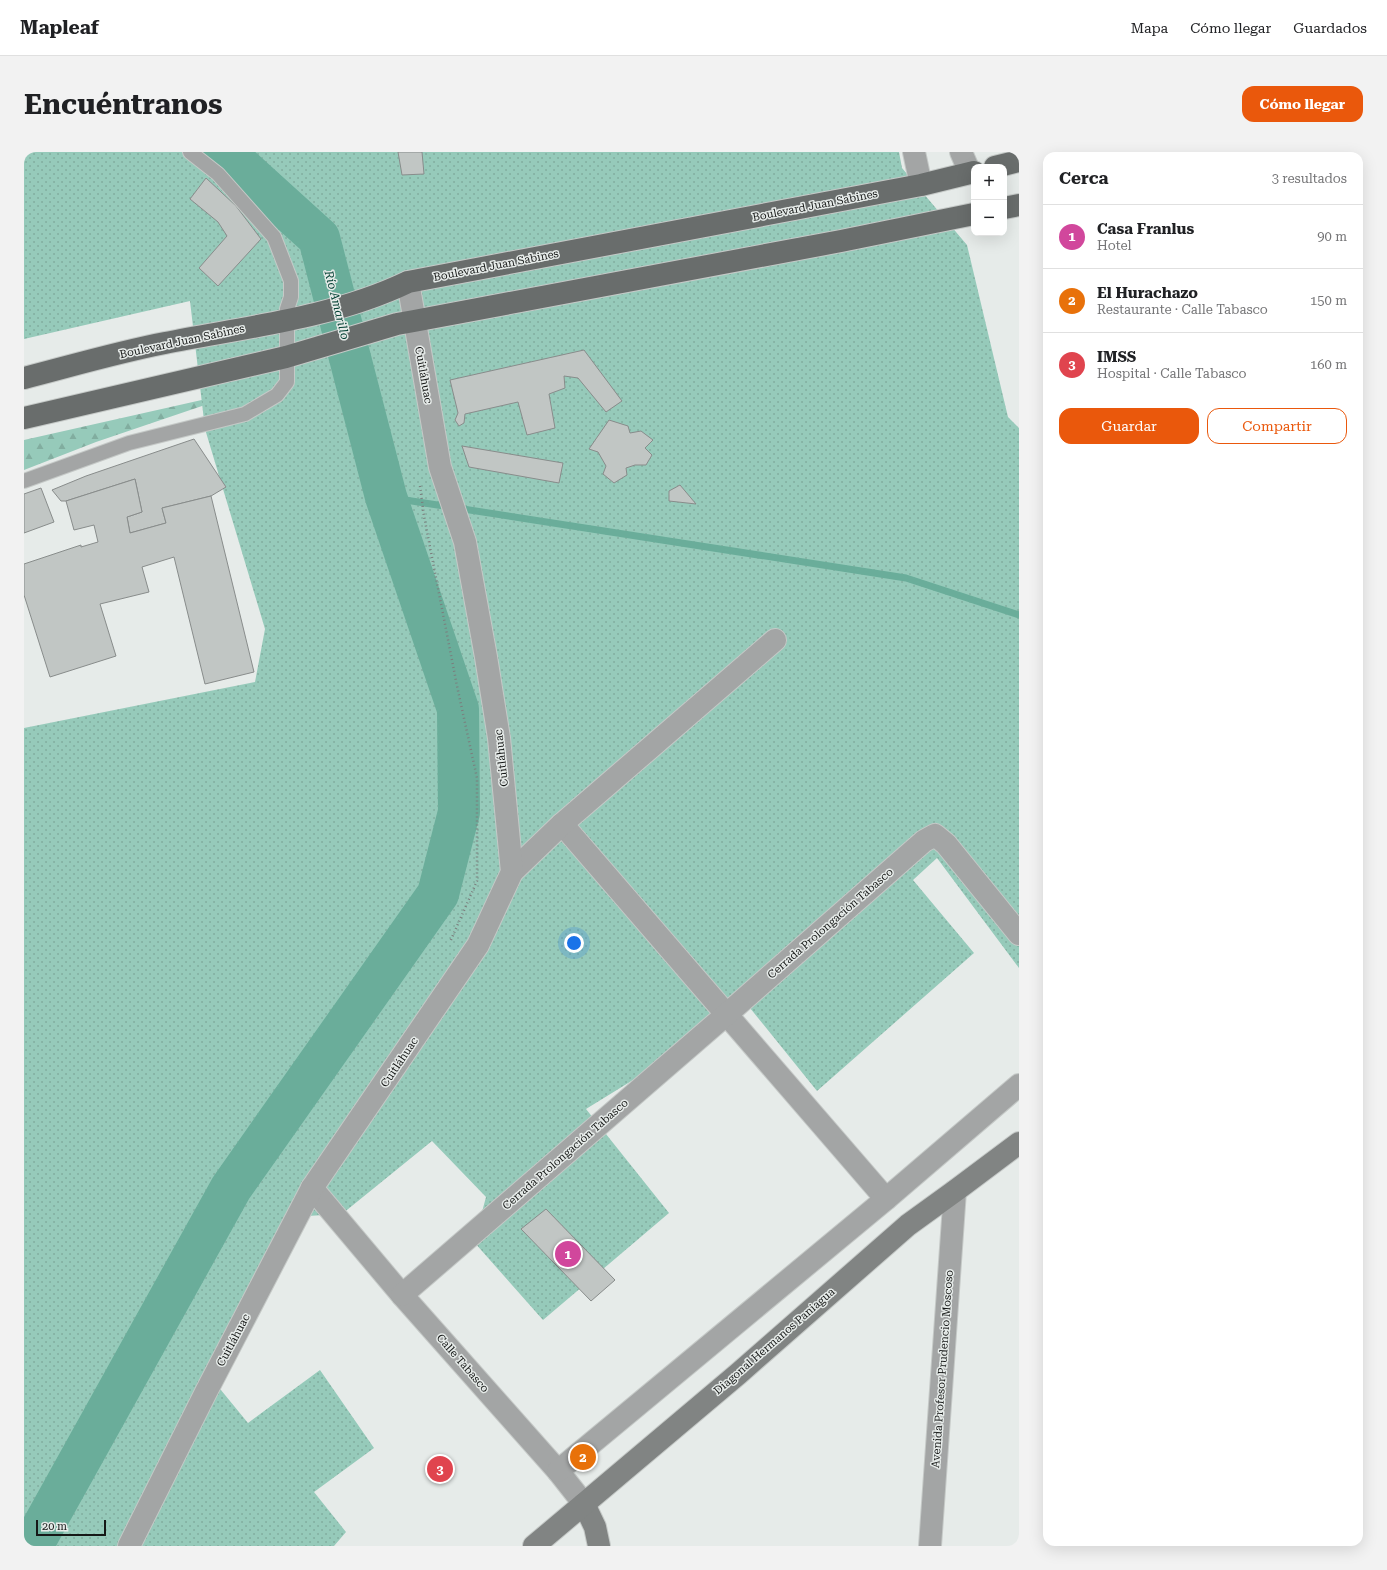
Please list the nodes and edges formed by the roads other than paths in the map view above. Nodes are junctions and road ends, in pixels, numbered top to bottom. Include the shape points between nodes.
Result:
1 (190, 152) edge
2 (914, 152) edge
3 (961, 152) edge
4 (1019, 161) edge
5 (1007, 164) edge
6 (971, 170) edge
7 (971, 172) edge
8 (921, 185) junction
9 (1019, 205) edge
10 (1007, 207) edge
11 (971, 215) edge
12 (408, 282) junction
13 (287, 320) junction
14 (414, 320) junction
15 (286, 357) junction
16 (24, 378) edge
17 (24, 418) edge
18 (24, 481) edge
19 (775, 640) dead end
20 (562, 824) junction
21 (512, 872) junction
22 (1019, 934) edge
23 (727, 1014) junction
24 (1019, 1085) edge
25 (1019, 1143) edge
26 (312, 1188) junction
27 (955, 1192) junction
28 (886, 1199) junction
29 (402, 1295) junction
30 (558, 1471) junction
31 (584, 1504) junction
32 (130, 1546) edge
33 (534, 1546) edge
34 (599, 1546) edge
35 (930, 1546) edge

1 - 13 lane via 218,174 274,237 291,281
2 - 8 street
3 - 6 street
4 - 5 main road
7 - 8 main road, Boulevard Juan Sabines
8 - 12 main road, Boulevard Juan Sabines
9 - 10 main road
11 - 14 main road
12 - 13 main road, Boulevard Juan Sabines via 383,294
12 - 14 street, Cuitláhuac
13 - 15 lane
13 - 16 main road, Boulevard Juan Sabines via 163,343
14 - 15 main road
14 - 21 street, Cuitláhuac via 440,467 465,542 486,656 499,738
15 - 17 main road
15 - 18 lane via 287,382 277,395 245,414 129,443
19 - 20 street
20 - 21 street
20 - 23 street
21 - 26 street, Cuitláhuac via 478,946
22 - 23 street, Cerrada Prolongación Tabasco via 946,844 935,835 924,841
23 - 28 street
23 - 29 street, Cerrada Prolongación Tabasco
24 - 28 street
25 - 27 main road, Diagonal Hermanos Paniagua
26 - 29 street, Calle Tabasco
26 - 32 street, Cuitláhuac via 206,1392
27 - 31 main road, Diagonal Hermanos Paniagua via 908,1225
27 - 35 street, Avenida Profesor Prudencio Moscoso
28 - 30 street
29 - 30 street, Calle Tabasco
30 - 31 street, Calle Tabasco
31 - 33 main road, Diagonal Hermanos Paniagua
31 - 34 main road, Calle Tabasco via 595,1527

